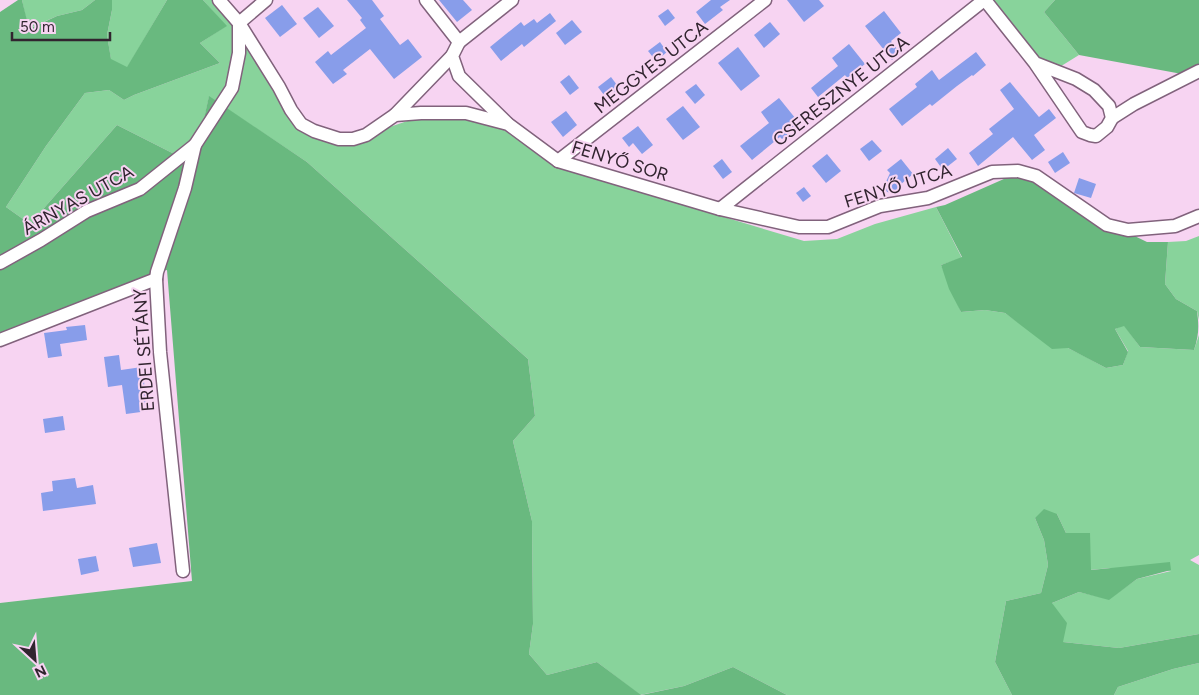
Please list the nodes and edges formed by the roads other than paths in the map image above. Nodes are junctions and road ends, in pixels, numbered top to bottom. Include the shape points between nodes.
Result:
1 (219, 0) edge
2 (266, 0) edge
3 (426, 0) edge
4 (512, 0) edge
5 (765, 0) edge
6 (984, 0) edge
7 (239, 23) junction
8 (459, 42) junction
9 (452, 56) junction
10 (1035, 63) junction
11 (1199, 72) edge
12 (395, 115) junction
13 (1112, 118) junction
14 (508, 124) junction
15 (195, 145) junction
16 (558, 161) junction
17 (720, 209) junction
18 (1199, 216) edge
19 (828, 227) joint
20 (0, 263) edge
21 (156, 279) junction
22 (0, 340) edge
23 (183, 571) dead end

1 - 7 street
2 - 7 street
3 - 8 street
4 - 8 street
5 - 16 street, MEGGYES UTCA
6 - 10 street
6 - 17 street, CSERESZNYE UTCA
7 - 12 street via 301,124 339,139 353,139 366,135
7 - 15 street, ERDEI SÉTÁNY via 239,54 232,88
8 - 9 street
9 - 12 street
9 - 14 street via 459,76
10 - 13 street via 1076,79 1094,90 1109,106
10 - 13 street via 1082,132 1096,136
11 - 13 street
12 - 14 street, FENYŐ SOR via 466,113
14 - 16 street, FENYŐ SOR
15 - 20 street, ÁRNYAS UTCA via 140,189 87,211
15 - 21 street, ERDEI SÉTÁNY
16 - 17 street, FENYŐ SOR
17 - 19 street, FENYŐ SOR via 799,227
18 - 19 street, FENYŐ UTCA via 1175,226 1128,230 1107,225 1036,176 1018,171 992,172 928,198 880,206
21 - 22 street
21 - 23 street, ERDEI SÉTÁNY via 160,352

